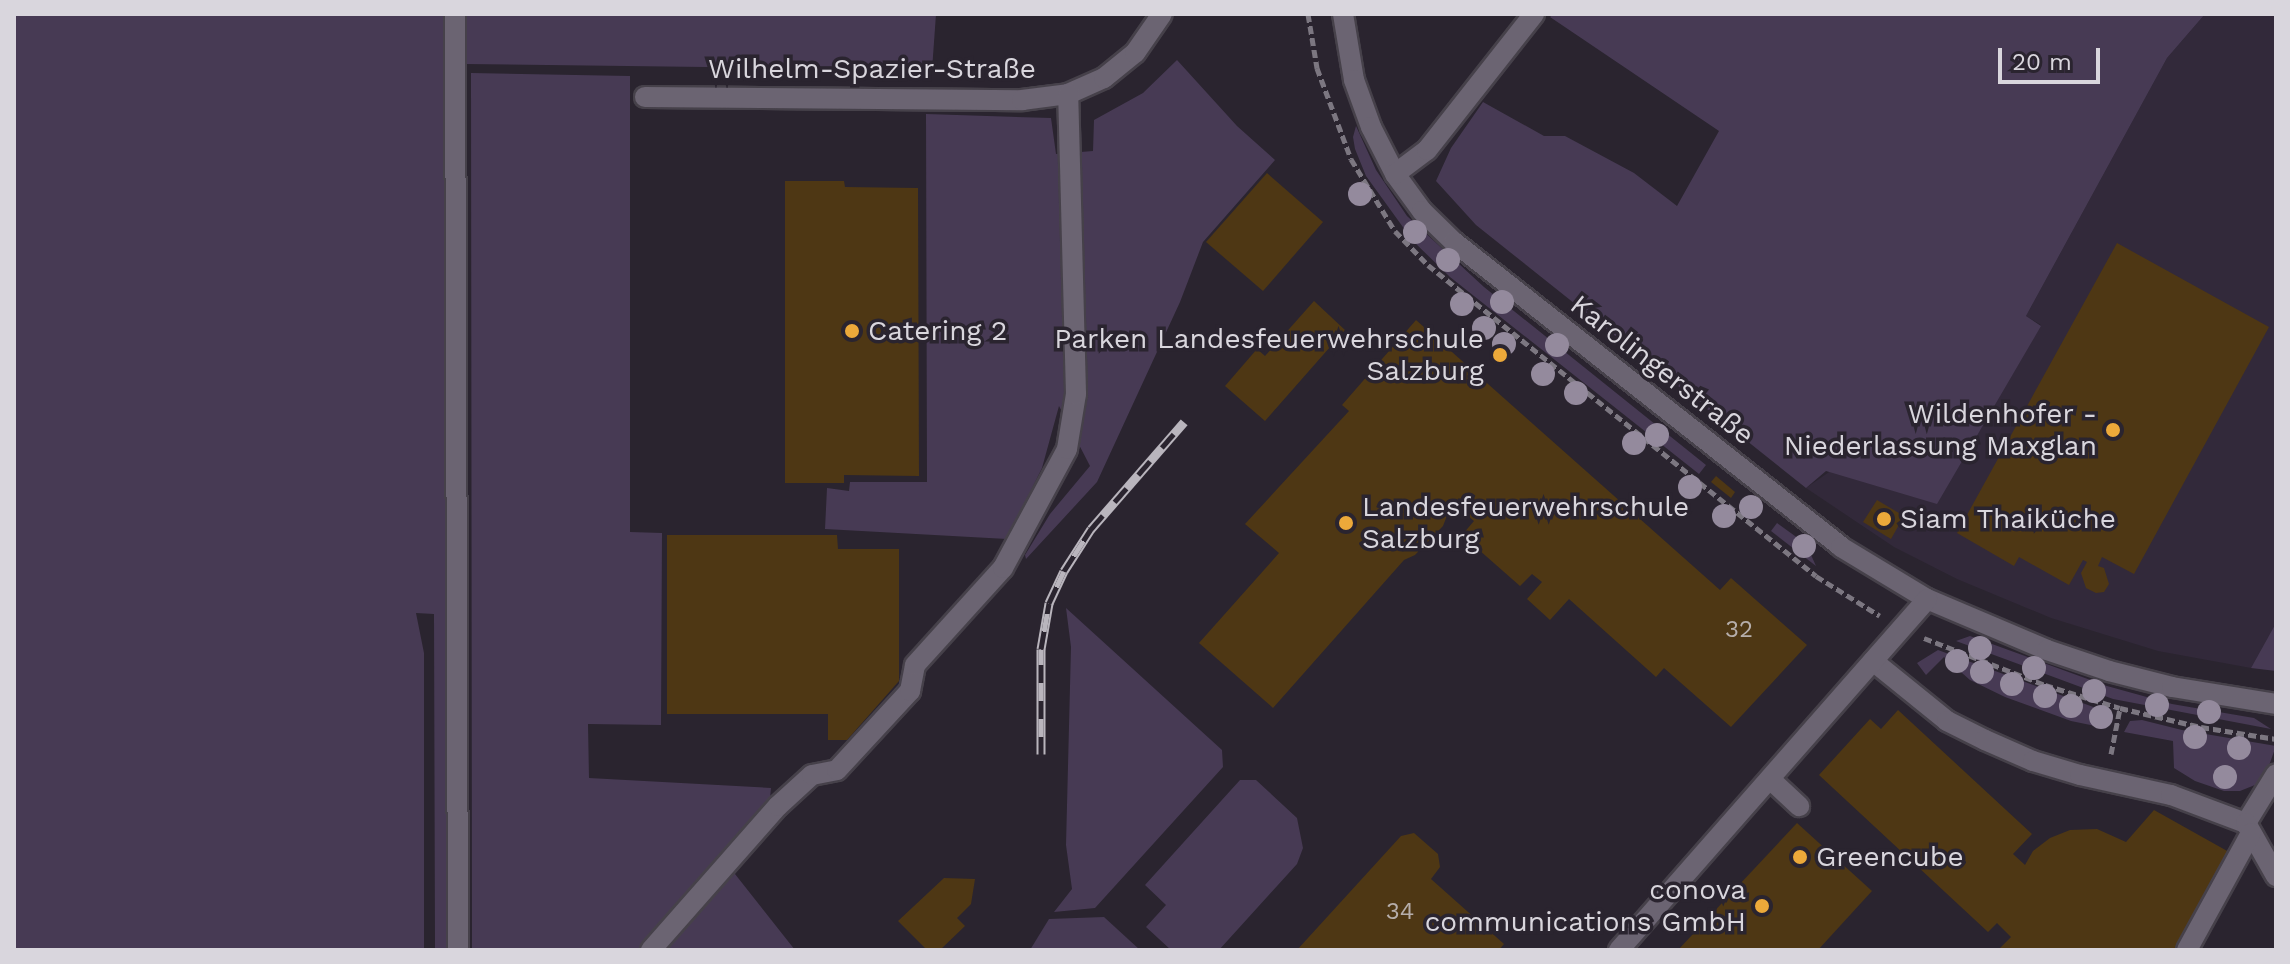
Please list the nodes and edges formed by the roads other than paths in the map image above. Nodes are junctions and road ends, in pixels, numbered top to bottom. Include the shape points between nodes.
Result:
1 (455, 14) edge
2 (1162, 14) edge
3 (1343, 14) edge
4 (1534, 14) edge
5 (1068, 94) junction
6 (645, 97) dead end
7 (1395, 174) junction
8 (1927, 599) junction
9 (1873, 661) junction
10 (2276, 704) edge
11 (2276, 774) edge
12 (1770, 779) junction
13 (1799, 806) dead end
14 (2248, 828) junction
15 (2276, 876) edge
16 (458, 950) edge
17 (651, 950) edge
18 (1619, 950) edge
19 (2187, 950) edge

1 - 16 street
2 - 5 street, Wilhelm-Spazier-Straße via 1135,53 1104,78
3 - 7 street, Karolingerstraße via 1354,80
4 - 7 street via 1427,150
5 - 6 street, Wilhelm-Spazier-Straße via 1022,100
5 - 17 street via 1076,394 1067,449 1003,568 915,665 910,691 837,770 812,775 778,806
7 - 8 street, Karolingerstraße via 1454,242 1841,547
8 - 9 street
8 - 10 street, Karolingerstraße via 2109,671
9 - 12 street
9 - 14 street via 1947,721 2033,761 2171,795
11 - 14 street
12 - 13 street
12 - 18 street
14 - 15 street
14 - 19 street

